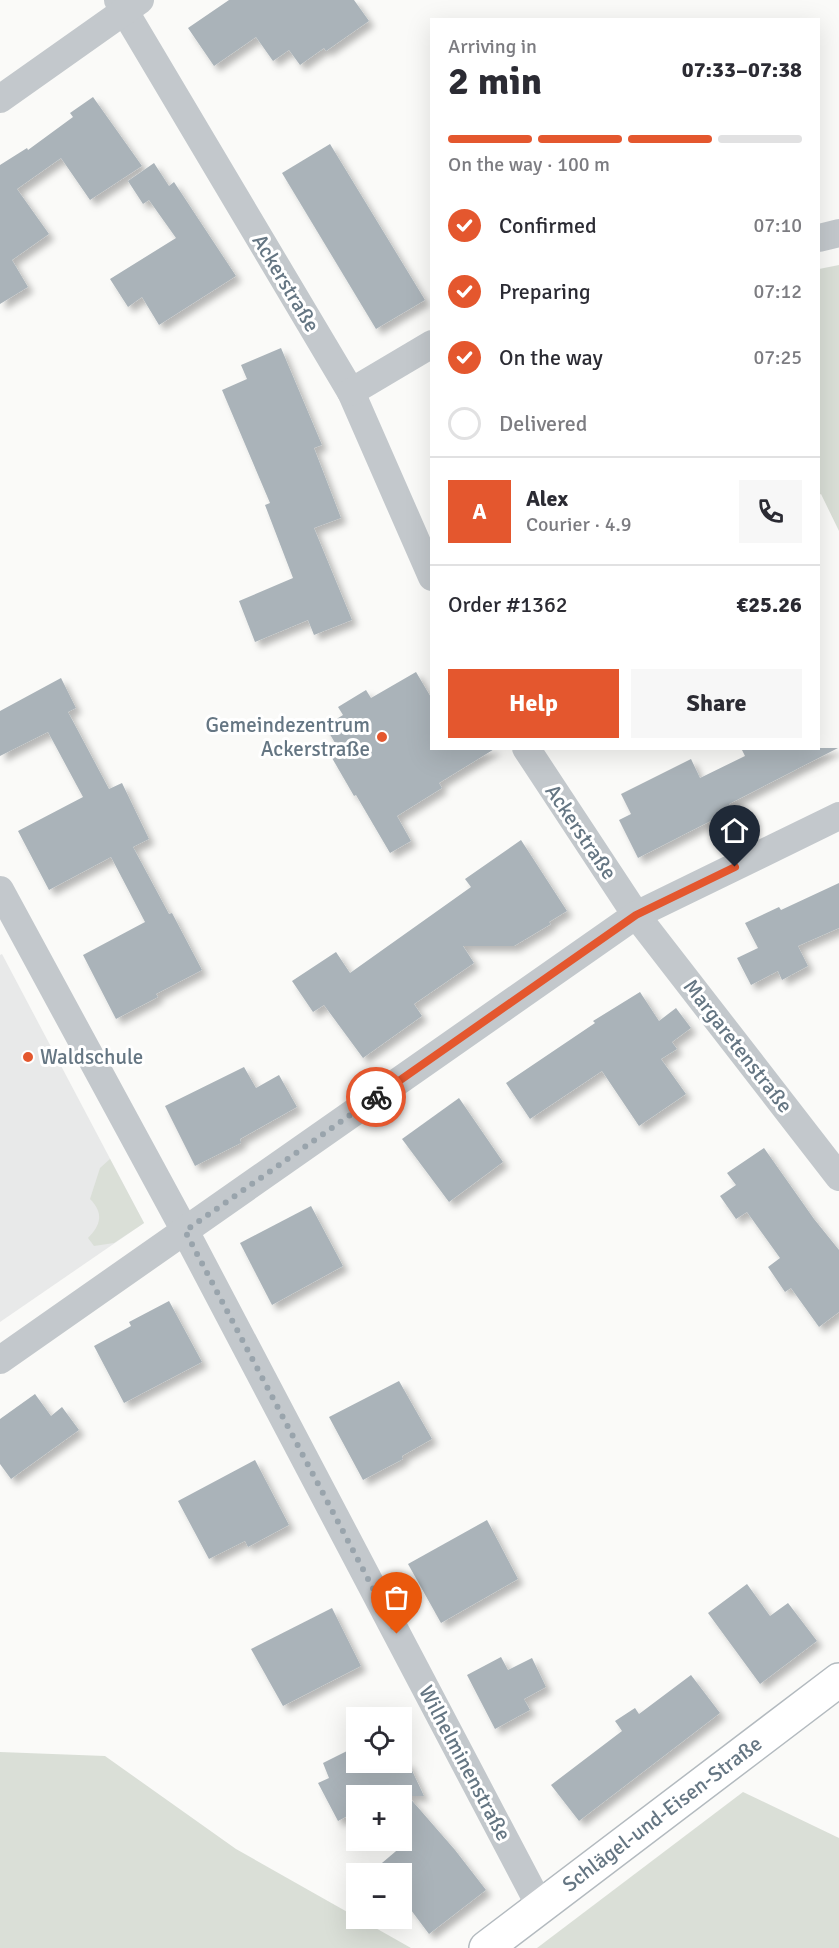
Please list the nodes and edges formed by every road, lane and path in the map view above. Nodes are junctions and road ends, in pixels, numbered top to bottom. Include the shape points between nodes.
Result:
1 (128, 4) edge
2 (0, 99) edge
3 (839, 233) edge
4 (820, 238) edge
5 (430, 345) edge
6 (351, 392) junction
7 (430, 572) edge
8 (527, 750) edge
9 (839, 816) edge
10 (0, 890) edge
11 (636, 915) junction
12 (839, 1177) edge
13 (185, 1231) junction
14 (0, 1360) edge
15 (839, 1680) edge
16 (540, 1906) junction
17 (486, 1948) edge

1 - 2 street
1 - 6 street, Ackerstraße
3 - 4 street
5 - 6 street
6 - 7 street, Ackerstraße
8 - 11 street, Ackerstraße
9 - 11 street
10 - 13 street, Wilhelminenstraße
11 - 12 street, Margaretenstraße
11 - 13 street
13 - 14 street
13 - 16 street, Wilhelminenstraße
15 - 16 street, Schlägel-und-Eisen-Straße
16 - 17 street, Schlägel-und-Eisen-Straße

